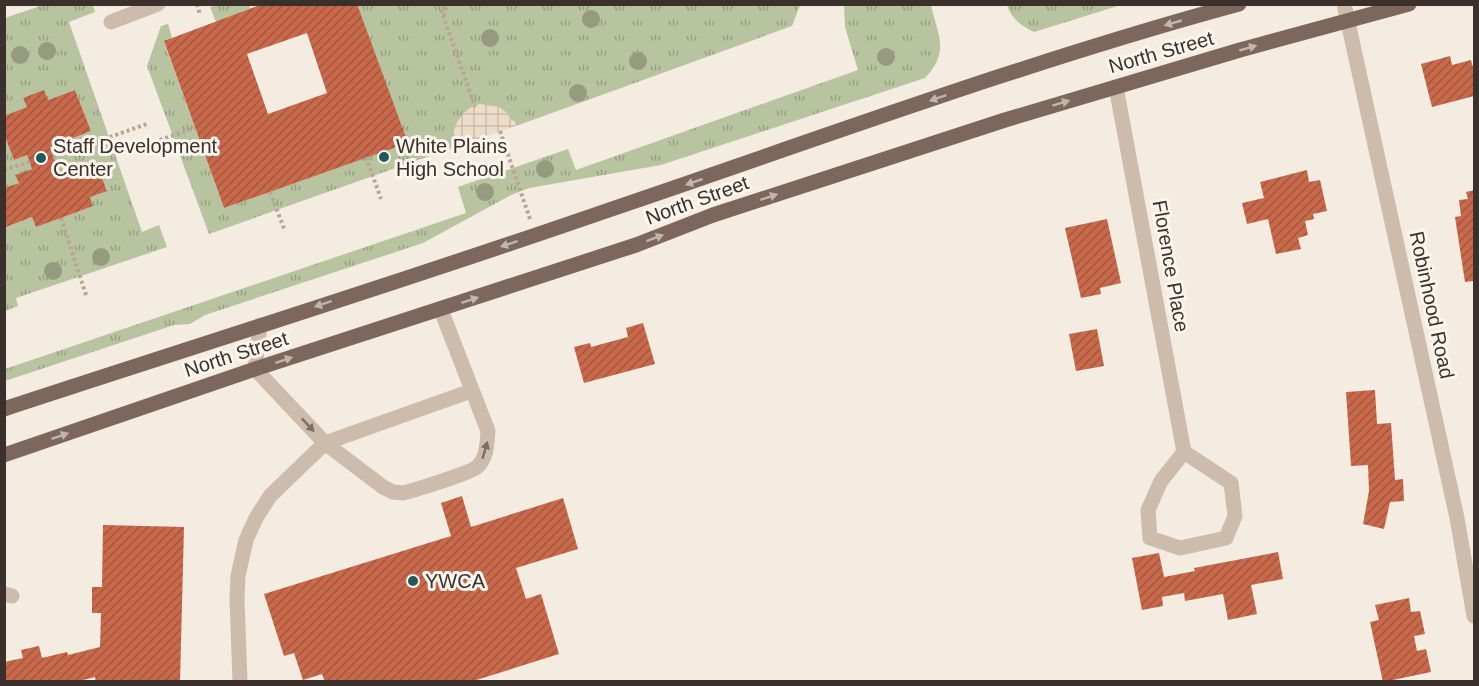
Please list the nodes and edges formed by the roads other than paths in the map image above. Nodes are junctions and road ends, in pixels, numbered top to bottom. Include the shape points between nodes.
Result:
1 (158, 4) edge
2 (1239, 4) edge
3 (1409, 4) edge
4 (1346, 12) edge
5 (111, 22) dead end
6 (1116, 87) junction
7 (441, 310) junction
8 (260, 325) junction
9 (255, 369) junction
10 (471, 391) junction
11 (4, 409) edge
12 (325, 443) junction
13 (1184, 452) junction
14 (4, 455) edge
15 (1474, 616) edge
16 (240, 681) edge

1 - 5 street
2 -> 8 main road, North Street via 993,79 536,236
3 - 4 main road, North Street
6 -> 4 main road, North Street
4 - 15 street, Robinhood Road via 1457,519
7 -> 6 main road, North Street via 725,211
6 - 13 street, Florence Place
9 -> 7 main road, North Street
7 - 10 street
8 - 9 street
8 - 11 main road, North Street
9 -> 12 street
14 -> 9 main road, North Street
10 - 12 street
12 -> 10 street via 393,492 414,490 476,468 488,445 488,431
12 - 16 street via 270,496 246,540 237,599
13 - 13 street via 1231,483 1235,516 1226,538 1180,548 1150,538 1148,510 1161,481

